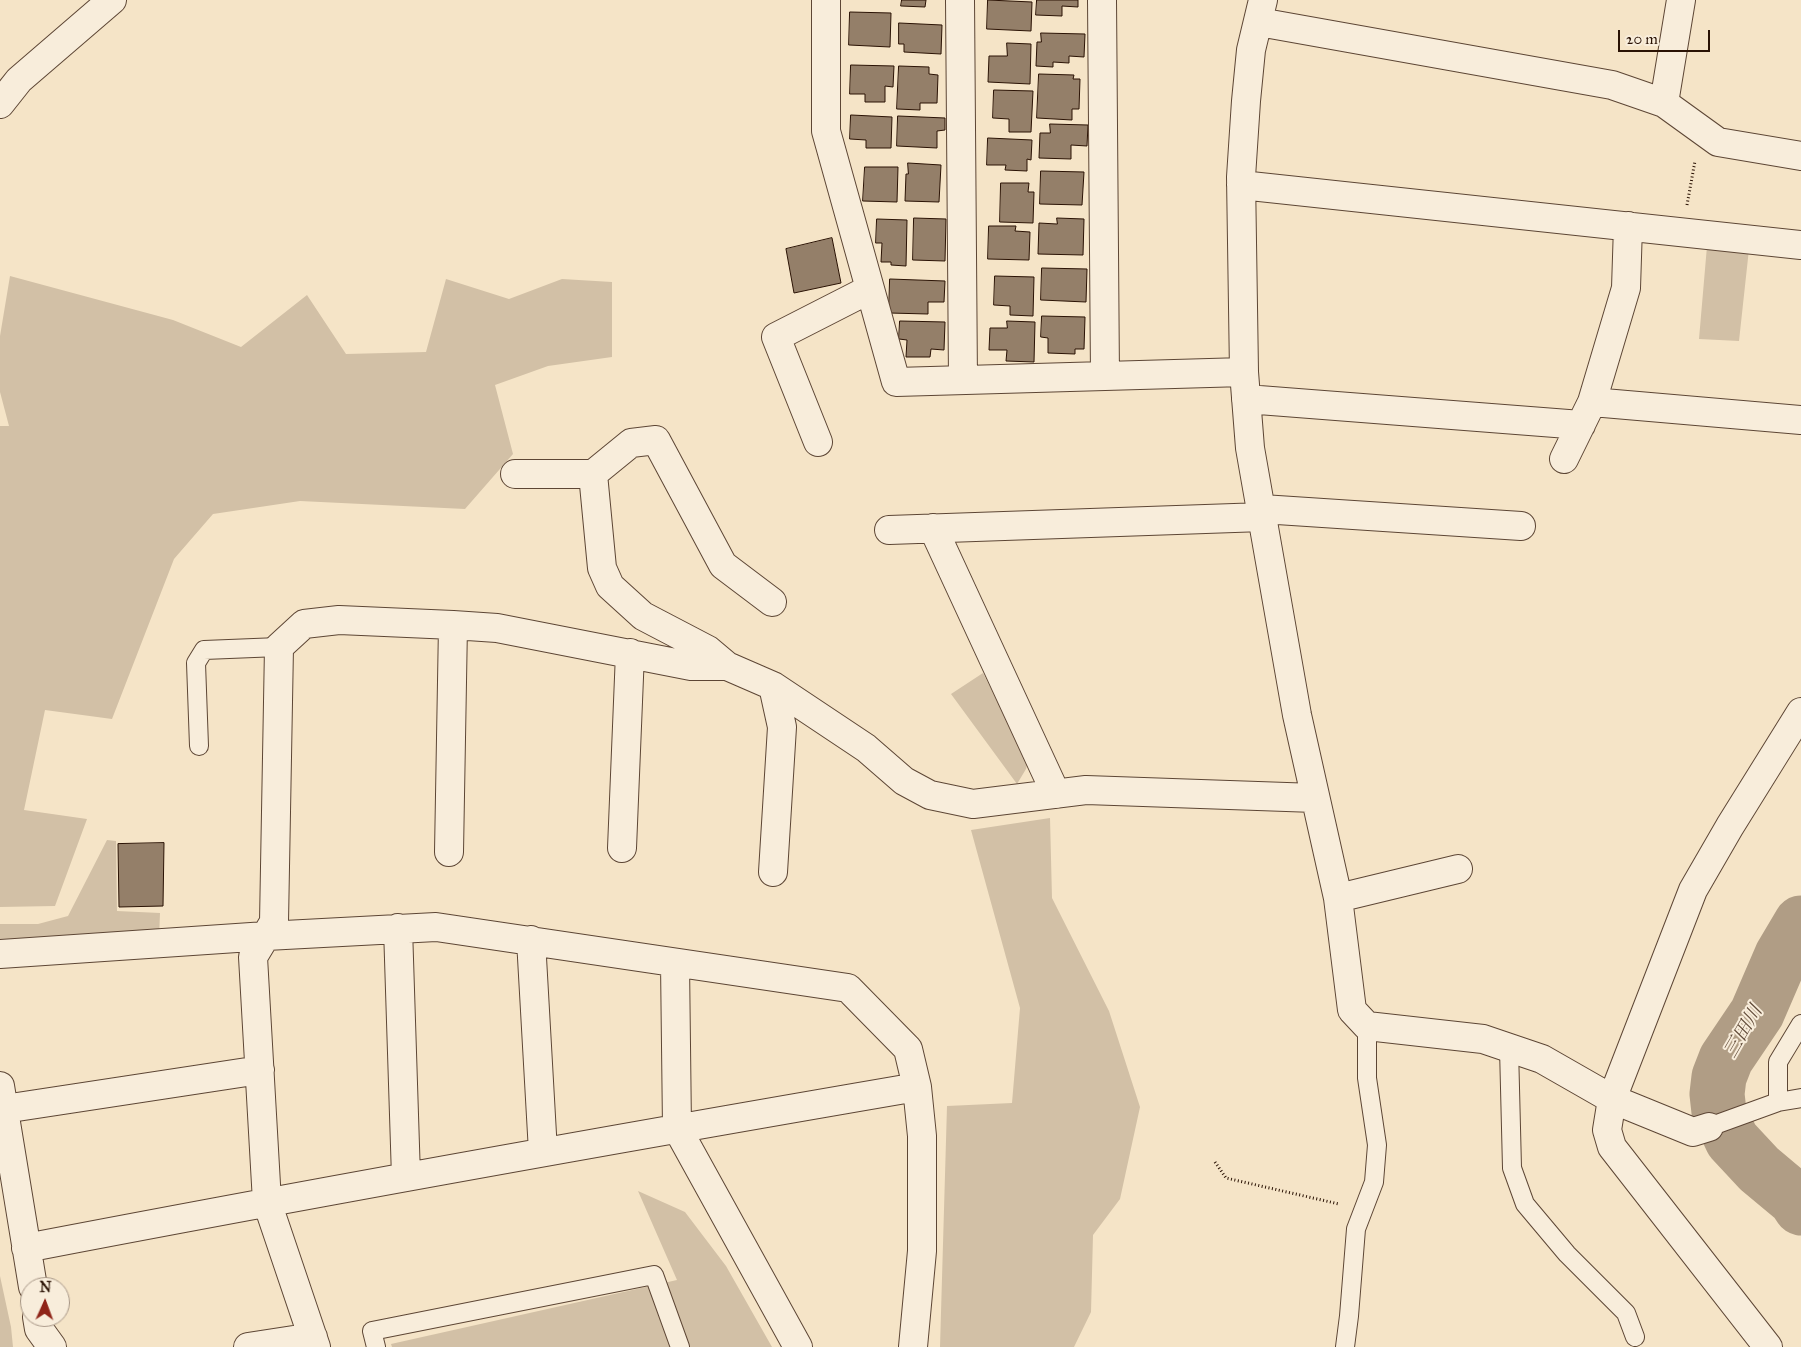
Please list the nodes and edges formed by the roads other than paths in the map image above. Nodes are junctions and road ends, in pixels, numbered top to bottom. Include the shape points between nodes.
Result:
1 (112, 0) edge
2 (826, 0) edge
3 (960, 0) edge
4 (1102, 0) edge
5 (1681, 0) edge
6 (1261, 11) edge
7 (0, 104) edge
8 (1664, 104) junction
9 (1801, 156) edge
10 (1241, 185) junction
11 (1628, 226) junction
12 (1801, 245) edge
13 (870, 289) junction
14 (1244, 372) junction
15 (1105, 376) junction
16 (963, 380) junction
17 (1246, 399) junction
18 (1586, 414) junction
19 (1801, 420) edge
20 (818, 442) dead end
21 (1564, 459) dead end
22 (515, 474) dead end
23 (593, 474) junction
24 (1262, 513) junction
25 (1521, 526) dead end
26 (933, 528) junction
27 (889, 530) dead end
28 (772, 602) dead end
29 (453, 625) junction
30 (278, 648) junction
31 (630, 653) junction
32 (727, 666) junction
33 (773, 686) junction
34 (1801, 712) edge
35 (199, 746) dead end
36 (1056, 794) junction
37 (1315, 798) junction
38 (622, 848) dead end
39 (449, 852) dead end
40 (1458, 868) dead end
41 (773, 872) dead end
42 (1338, 898) junction
43 (398, 928) junction
44 (266, 936) junction
45 (531, 940) junction
46 (0, 954) edge
47 (675, 963) junction
48 (1801, 1024) edge
49 (1367, 1026) junction
50 (1510, 1048) junction
51 (260, 1070) junction
52 (917, 1087) junction
53 (2, 1097) edge
54 (1801, 1098) edge
55 (1612, 1099) junction
56 (1778, 1102) junction
57 (1721, 1123) joint
58 (678, 1128) junction
59 (543, 1152) junction
60 (406, 1177) junction
61 (267, 1202) junction
62 (26, 1248) junction
63 (30, 1277) edge
64 (39, 1327) edge
65 (1635, 1337) dead end
66 (314, 1342) edge
67 (52, 1347) edge
68 (248, 1347) edge
69 (376, 1347) edge
70 (680, 1347) edge
71 (798, 1347) edge
72 (913, 1347) edge
73 (1345, 1347) edge
74 (1768, 1347) edge

1 - 7 street via 19,80
2 - 13 street via 826,131
3 - 16 street
4 - 15 street
5 - 8 street
6 - 8 street via 1612,85
6 - 10 street via 1246,101
8 - 9 street via 1718,142
10 - 11 street
10 - 14 street
11 - 12 street
11 - 18 street via 1626,288
13 - 16 street via 896,382
13 - 20 street via 776,337
14 - 15 street
14 - 17 street
15 - 16 street
17 - 18 street
17 - 24 street via 1250,448
18 - 19 street
18 - 21 street
22 - 23 street
23 - 28 street via 631,442 656,440 723,565
23 - 32 street via 602,568 610,586 643,616 708,650
24 - 25 street
24 - 26 street
24 - 37 street via 1297,715
26 - 27 street
26 - 36 street
29 - 30 street via 339,620 304,624
29 - 31 street via 497,628
29 - 39 street
30 - 35 lane via 204,650 196,663
30 - 44 street via 274,922
31 - 32 street via 691,666
31 - 38 street
32 - 33 street
33 - 36 street via 866,748 904,781 930,795 973,804
33 - 41 street via 782,727
34 - 55 street via 1692,890
36 - 37 street via 1086,790
37 - 42 street
40 - 42 street
42 - 49 street via 1352,1010
43 - 44 street
43 - 45 street via 436,927
43 - 60 street
44 - 46 street
44 - 51 street via 253,957
45 - 47 street
45 - 59 street
47 - 52 street via 848,988 908,1049
47 - 58 street
48 - 56 lane via 1778,1062
49 - 50 street via 1483,1039
49 - 73 lane via 1367,1078 1377,1145 1374,1182 1356,1229
50 - 55 street via 1542,1059
50 - 65 lane via 1512,1168 1525,1204 1567,1254 1626,1313
51 - 53 street
51 - 61 street
52 - 58 street
52 - 72 street via 922,1136 922,1251
53 - 62 street
54 - 56 lane
55 - 57 street via 1692,1132
55 - 74 street via 1607,1130 1612,1147
56 - 57 lane
58 - 59 street
58 - 71 street
59 - 60 street
60 - 61 street
61 - 62 street
61 - 66 street
62 - 63 street
64 - 67 street
66 - 68 street
69 - 70 lane via 372,1331 654,1275

